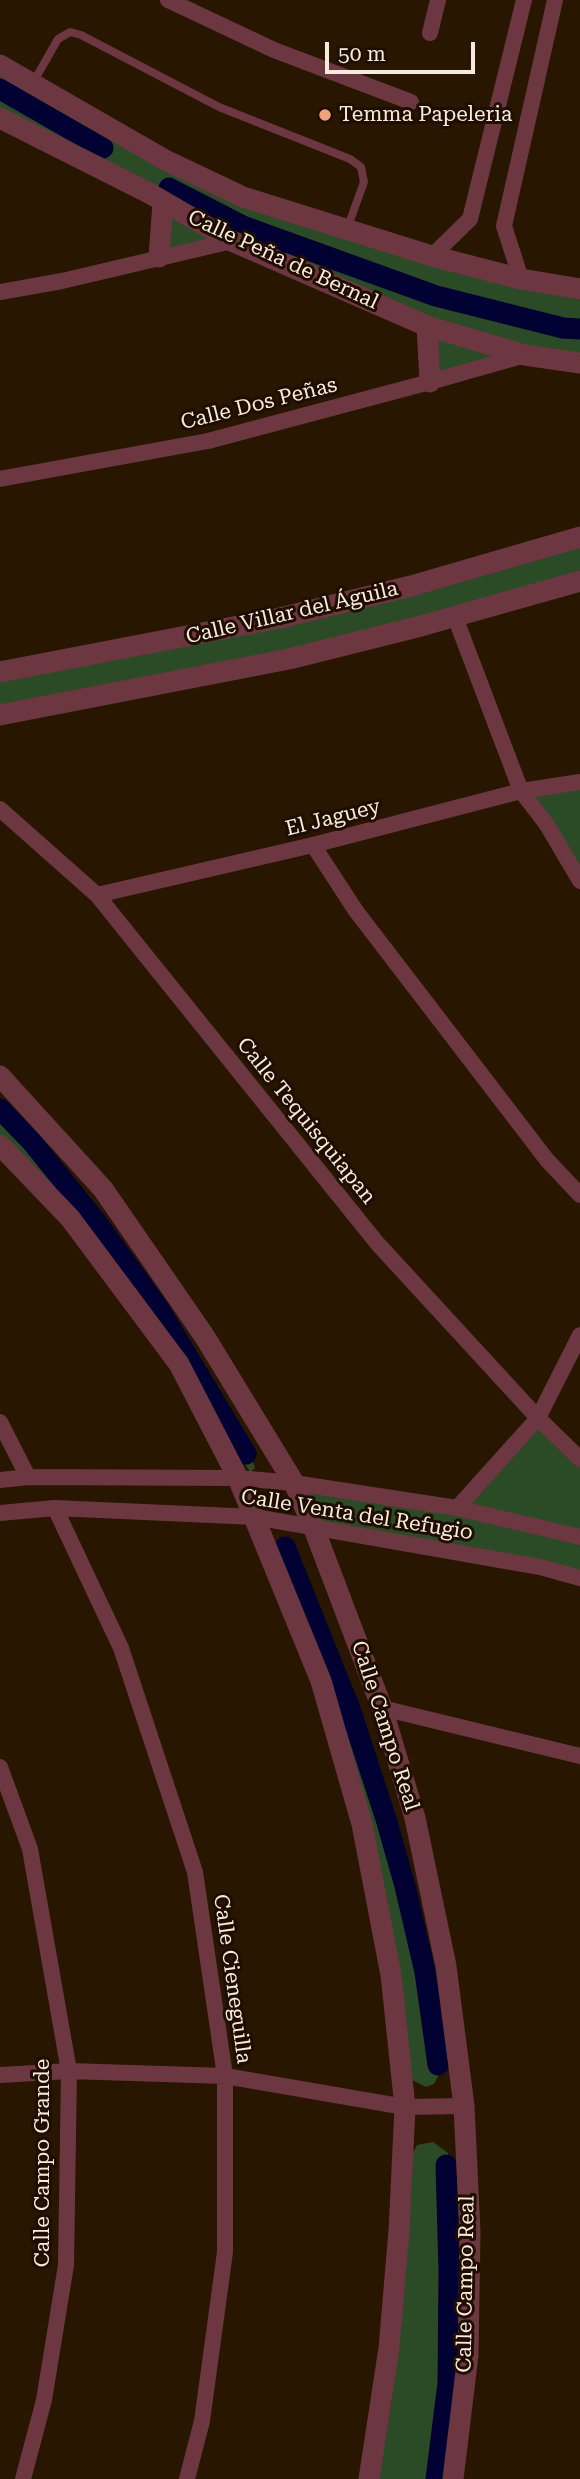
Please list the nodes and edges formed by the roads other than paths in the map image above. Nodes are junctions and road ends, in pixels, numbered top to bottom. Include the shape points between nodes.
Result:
1 (168, 0) edge
2 (438, 0) edge
3 (524, 0) edge
4 (555, 0) edge
5 (430, 33) dead end
6 (511, 53) junction
7 (540, 63) junction
8 (0, 65) edge
9 (32, 84) junction
10 (411, 102) dead end
11 (0, 118) edge
12 (167, 160) junction
13 (156, 198) junction
14 (347, 229) junction
15 (232, 241) junction
16 (432, 256) junction
17 (159, 257) junction
18 (521, 279) junction
19 (580, 289) edge
20 (0, 292) edge
21 (427, 326) junction
22 (525, 355) junction
23 (580, 363) edge
24 (430, 382) junction
25 (0, 479) edge
26 (580, 537) edge
27 (580, 580) edge
28 (455, 617) junction
29 (0, 672) edge
30 (0, 715) edge
31 (580, 782) edge
32 (521, 791) junction
33 (0, 809) edge
34 (313, 845) junction
35 (580, 881) edge
36 (97, 895) junction
37 (0, 1076) edge
38 (0, 1145) edge
39 (580, 1195) edge
40 (580, 1335) edge
41 (538, 1418) junction
42 (0, 1422) edge
43 (580, 1458) edge
44 (28, 1477) junction
45 (238, 1478) junction
46 (0, 1480) edge
47 (293, 1483) junction
48 (55, 1508) junction
49 (457, 1508) junction
50 (0, 1513) edge
51 (255, 1517) junction
52 (313, 1526) junction
53 (580, 1536) edge
54 (580, 1578) edge
55 (382, 1708) junction
56 (580, 1756) edge
57 (0, 1767) edge
58 (69, 2071) junction
59 (0, 2074) edge
60 (225, 2076) junction
61 (464, 2106) junction
62 (405, 2107) junction
63 (23, 2479) edge
64 (187, 2479) edge
65 (369, 2479) edge
66 (453, 2479) edge

1 - 10 street via 274,50
2 - 5 street
3 - 6 street
4 - 7 street
6 - 7 street
6 - 16 street via 470,219
7 - 18 street via 504,226
8 - 9 street, Calle Peña de Bernal
9 - 12 street, Calle Peña de Bernal
9 - 14 lane via 58,39 70,32 219,107 351,159 361,167 364,183
11 - 13 street, Calle Peña de Bernal
12 - 13 street
12 - 14 street, Calle Peña de Bernal via 243,197
13 - 15 street, Calle Peña de Bernal
13 - 17 street
14 - 16 street, Calle Peña de Bernal
15 - 17 street
15 - 21 street, Calle Peña de Bernal
16 - 18 street, Calle Peña de Bernal
17 - 20 street
18 - 19 street, Calle Peña de Bernal
21 - 22 street, Calle Peña de Bernal
21 - 24 street
22 - 23 street, Calle Peña de Bernal
22 - 24 street, Calle Dos Peñas
24 - 25 street, Calle Dos Peñas via 208,441
26 - 29 street, Calle Villar del Águila via 280,618
27 - 28 street, Calle Villar del Águila
28 - 30 street, Calle Villar del Águila via 289,659
28 - 32 street
31 - 32 street, El Jaguey
32 - 34 street, El Jaguey
32 - 35 street
33 - 36 street, Calle Tequisquiapan
34 - 36 street, El Jaguey
34 - 39 street via 356,911 547,1160
36 - 41 street, Calle Tequisquiapan via 377,1243
37 - 47 street, Calle Campo Real via 103,1189 205,1337
38 - 45 street via 70,1217 179,1364
40 - 41 street
41 - 43 street, Calle Tequisquiapan
41 - 49 street
42 - 44 street
44 - 45 street, Calle Venta del Refugio
44 - 46 street, Calle Venta del Refugio
45 - 47 street, Calle Venta del Refugio
45 - 51 street
47 - 49 street, Calle Venta del Refugio
47 - 52 street, Calle Campo Real
48 - 50 street, Calle Venta del Refugio
48 - 51 street, Calle Venta del Refugio
48 - 60 street, Calle Cieneguilla via 121,1648 195,1872
49 - 53 street, Calle Venta del Refugio
51 - 52 street, Calle Venta del Refugio
51 - 62 street via 321,1681 362,1824 391,1975
52 - 54 street, Calle Venta del Refugio
52 - 55 street, Calle Campo Real
55 - 56 street
55 - 61 street, Calle Campo Real via 415,1818 446,1966
57 - 58 street, Calle Campo Grande via 30,1849
58 - 59 street
58 - 60 street
58 - 63 street, Calle Campo Grande via 66,2265 44,2400
60 - 62 street
60 - 64 street, Calle Cieneguilla via 225,2252 202,2421
61 - 62 street
61 - 66 street, Calle Campo Real via 470,2232 468,2355
62 - 65 street via 389,2348

